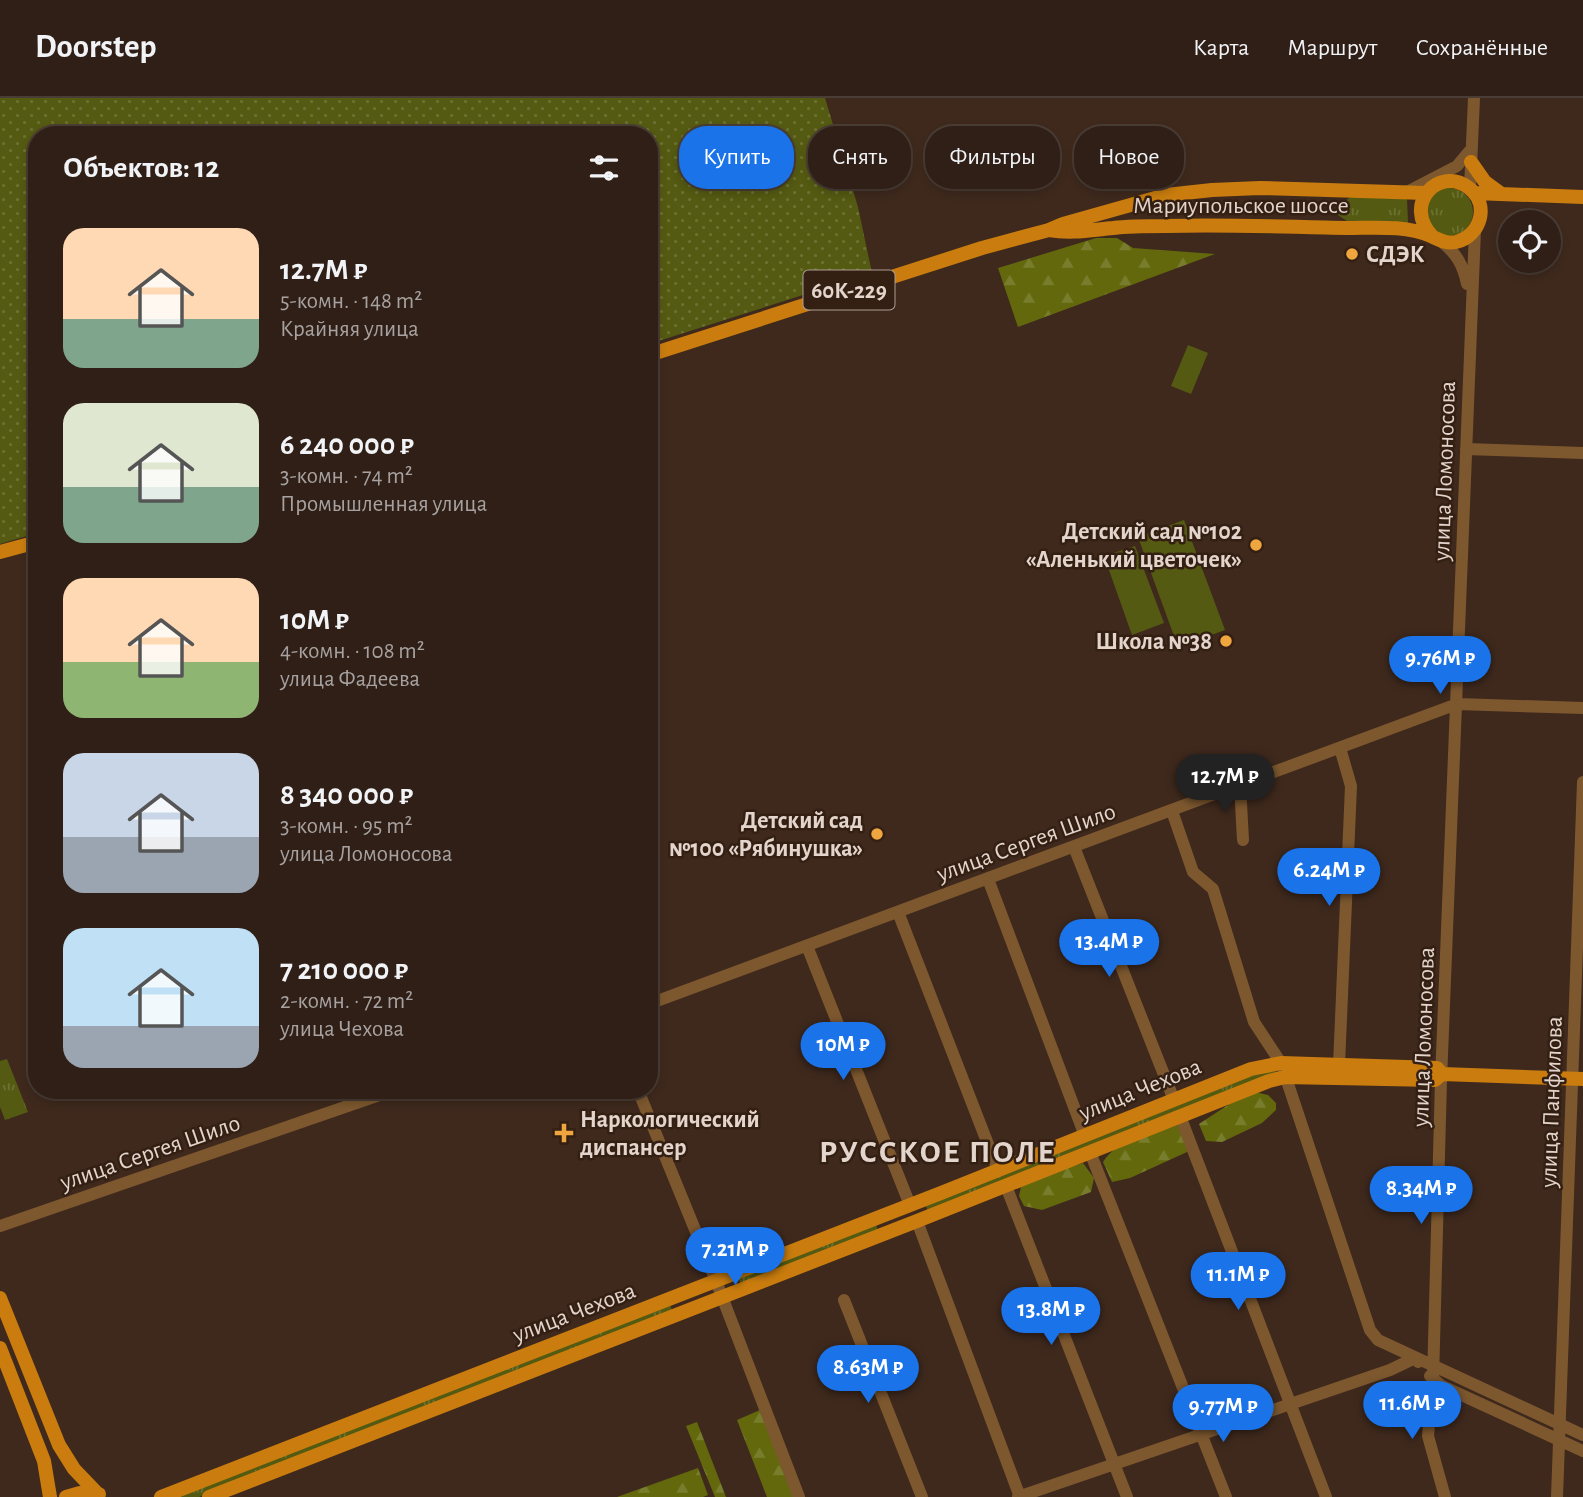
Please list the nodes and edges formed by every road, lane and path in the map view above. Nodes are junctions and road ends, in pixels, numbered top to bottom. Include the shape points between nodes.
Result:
1 (1474, 98) edge
2 (1472, 155) junction
3 (1472, 191) junction
4 (1405, 192) junction
5 (1426, 193) junction
6 (1501, 193) junction
7 (1541, 194) junction
8 (1583, 197) edge
9 (1481, 215) junction
10 (1049, 230) junction
11 (1475, 230) junction
12 (1437, 239) junction
13 (1470, 318) junction
14 (658, 352) edge
15 (1466, 449) junction
16 (1583, 453) edge
17 (28, 544) edge
18 (0, 552) edge
19 (1457, 704) junction
20 (1583, 708) edge
21 (1340, 748) junction
22 (1583, 782) edge
23 (1240, 785) junction
24 (1171, 811) junction
25 (1243, 840) dead end
26 (1074, 846) junction
27 (988, 879) junction
28 (898, 912) junction
29 (807, 946) junction
30 (658, 1001) edge
31 (1339, 1065) junction
32 (1283, 1070) junction
33 (1442, 1074) junction
34 (1578, 1079) edge
35 (368, 1099) edge
36 (642, 1099) edge
37 (1174, 1100) junction
38 (1180, 1116) junction
39 (1085, 1136) junction
40 (1090, 1152) junction
41 (998, 1171) junction
42 (1006, 1186) junction
43 (910, 1205) junction
44 (917, 1222) junction
45 (0, 1226) edge
46 (716, 1282) junction
47 (721, 1297) junction
48 (0, 1298) edge
49 (844, 1300) dead end
50 (0, 1348) edge
51 (1415, 1357) junction
52 (1433, 1365) junction
53 (1433, 1380) junction
54 (1291, 1404) junction
55 (1560, 1424) junction
56 (1202, 1434) junction
57 (1583, 1435) edge
58 (1560, 1440) junction
59 (1583, 1451) edge
60 (1114, 1464) junction
61 (100, 1495) edge
62 (50, 1497) edge
63 (66, 1497) edge
64 (161, 1497) edge
65 (208, 1497) edge
66 (799, 1497) edge
67 (922, 1497) edge
68 (1019, 1497) edge
69 (1127, 1497) edge
70 (1226, 1497) edge
71 (1326, 1497) edge
72 (1445, 1497) edge
73 (1558, 1497) edge

1 - 2 street
2 - 3 street
2 - 4 street
2 - 6 main road via 1485,182
3 - 5 main road via 1450,182
3 - 6 main road
3 - 9 main road
4 - 5 main road, Мариупольское шоссе
4 - 10 main road, Мариупольское шоссе via 1260,188 1177,194
5 - 12 main road via 1420,215 1425,229
6 - 7 main road
7 - 8 main road
7 - 9 main road via 1503,199
9 - 11 main road
10 - 12 main road, Мариупольское шоссе via 1401,229
10 - 14 main road, Мариупольское шоссе / 60К-229
11 - 12 main road via 1458,241
11 - 13 street, улица Ломоносова
12 - 13 street, улица Ломоносова via 1454,251 1464,267
13 - 15 street, улица Ломоносова
15 - 16 street
15 - 19 street, улица Ломоносова
17 - 18 main road
19 - 20 street, улица Сергея Шило
19 - 21 street, улица Сергея Шило
19 - 33 street, улица Ломоносова
21 - 23 street, улица Сергея Шило
21 - 31 street via 1351,786
22 - 34 street, улица Панфилова
23 - 24 street, улица Сергея Шило
23 - 25 street
24 - 26 street, улица Сергея Шило
24 - 32 street via 1193,872 1213,889 1254,1022
26 - 27 street, улица Сергея Шило
26 - 37 street
27 - 28 street, улица Сергея Шило
27 - 39 street
28 - 29 street, улица Сергея Шило
28 - 41 street
29 - 30 street, улица Сергея Шило
29 - 43 street
31 - 32 main road, улица Чехова
31 - 33 main road, улица Чехова via 1437,1068
32 - 33 main road, улица Чехова via 1435,1080
32 - 37 main road, улица Чехова via 1251,1069
32 - 38 main road, улица Чехова
32 - 51 street via 1370,1330 1378,1340
33 - 34 main road, улица Чехова
33 - 52 street, улица Ломоносова
34 - 55 street, улица Панфилова
35 - 45 street, улица Сергея Шило
36 - 46 street
37 - 39 main road, улица Чехова
38 - 40 main road, улица Чехова
38 - 54 street
39 - 41 main road, улица Чехова
40 - 42 main road, улица Чехова
40 - 56 street
41 - 43 main road, улица Чехова
42 - 44 main road, улица Чехова
42 - 60 street
43 - 44 main road
43 - 46 main road, улица Чехова
44 - 47 main road, улица Чехова
44 - 68 street
46 - 47 street
46 - 64 main road, улица Чехова
47 - 65 main road, улица Чехова
47 - 66 street
48 - 61 main road via 59,1445 74,1469
49 - 67 street
50 - 62 main road via 44,1461
51 - 52 street
51 - 53 street
51 - 54 street
52 - 53 street, улица Ломоносова
52 - 55 street
53 - 58 street
53 - 72 street, улица Ломоносова via 1428,1436
54 - 56 street
54 - 71 street
55 - 57 street
55 - 58 street, улица Панфилова
56 - 60 street
56 - 70 street
58 - 59 street
58 - 73 street, улица Панфилова
60 - 68 street
60 - 69 street
61 - 63 main road

